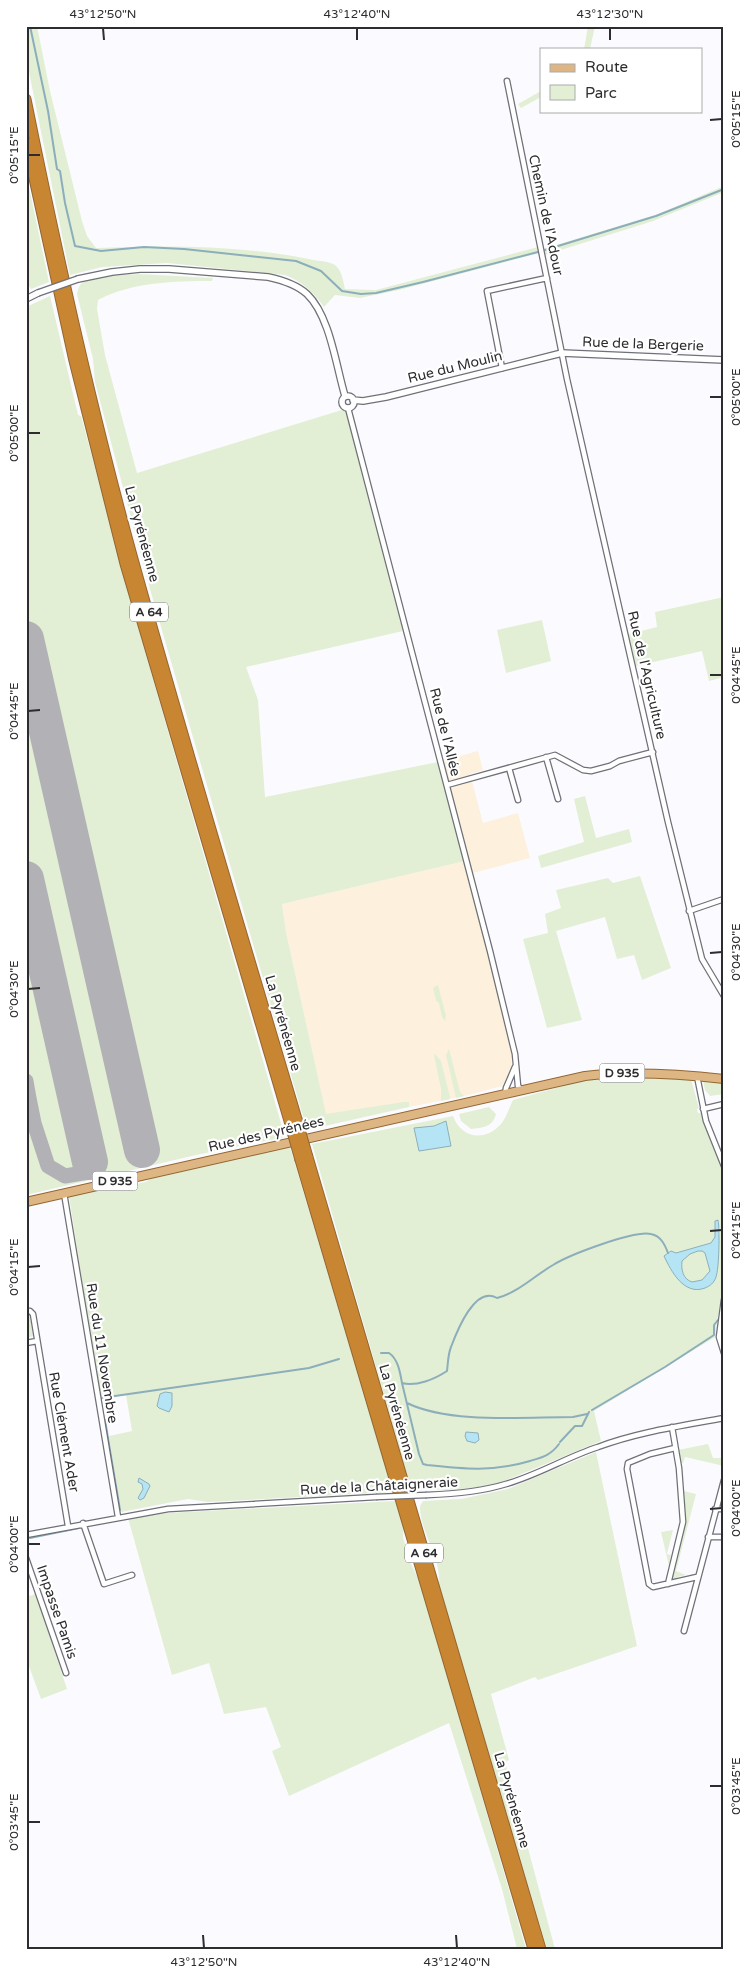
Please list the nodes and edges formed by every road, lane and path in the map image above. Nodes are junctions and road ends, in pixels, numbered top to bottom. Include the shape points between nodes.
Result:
1 (507, 81) dead end
2 (26, 98) edge
3 (26, 142) edge
4 (547, 278) junction
5 (26, 299) edge
6 (562, 353) junction
7 (724, 360) edge
8 (502, 368) junction
9 (345, 396) junction
10 (354, 400) junction
11 (348, 408) junction
12 (653, 752) junction
13 (546, 757) junction
14 (509, 768) junction
15 (446, 785) junction
16 (558, 799) dead end
17 (518, 800) dead end
18 (724, 899) edge
19 (689, 911) junction
20 (724, 996) edge
21 (516, 1063) junction
22 (697, 1076) junction
23 (517, 1078) junction
24 (724, 1079) edge
25 (522, 1090) junction
26 (508, 1093) junction
27 (724, 1104) edge
28 (703, 1109) junction
29 (293, 1120) junction
30 (304, 1158) junction
31 (724, 1166) edge
32 (64, 1193) junction
33 (26, 1202) edge
34 (724, 1300) edge
35 (26, 1311) edge
36 (722, 1329) edge
37 (37, 1341) junction
38 (26, 1343) edge
39 (724, 1353) edge
40 (724, 1418) edge
41 (672, 1427) junction
42 (675, 1448) junction
43 (724, 1480) edge
44 (724, 1509) edge
45 (715, 1510) junction
46 (118, 1517) junction
47 (83, 1523) junction
48 (68, 1526) junction
49 (26, 1535) edge
50 (724, 1536) edge
51 (708, 1537) junction
52 (26, 1558) edge
53 (132, 1575) dead end
54 (697, 1577) junction
55 (668, 1584) junction
56 (684, 1630) dead end
57 (66, 1673) dead end
58 (533, 1949) edge
59 (541, 1949) edge

1 - 4 street, Chemin de l'Adour
2 - 29 highway, La Pyrénéenne / A 64 via 83,360 133,557
3 - 29 highway, La Pyrénéenne / A 64 via 74,361 125,564
4 - 6 street, Chemin de l'Adour
4 - 8 street via 487,291
5 - 9 street, bridge via 78,279 112,272 169,269 268,276 283,280 306,294 321,315
6 - 7 street, Rue de la Bergerie
6 - 8 street, Rue du Moulin
6 - 12 street, Rue de l'Agriculture
8 - 10 street, Rue du Moulin via 370,400
9 - 10 street
9 - 11 street via 342,402
10 - 11 street
11 - 15 street, Rue de l'Allée
12 - 13 street via 591,771 559,756
12 - 19 street, Rue de l'Agriculture
13 - 14 street
13 - 16 street
14 - 15 street
14 - 17 street
15 - 21 street, Rue de l'Allée
18 - 19 street
19 - 20 street, Rue de l'Agriculture via 702,959
21 - 23 street, Rue de l'Allée
21 - 26 street via 506,1088
22 - 24 main road, D 935
22 - 25 main road, D 935 via 602,1074
22 - 28 street
23 - 25 street, Rue de l'Allée
23 - 26 street, Rue de l'Allée
25 - 26 main road, D 935
26 - 32 main road, Rue des Pyrénées / D 935
27 - 28 street
28 - 31 street
29 - 30 highway, La Pyrénéenne / A 64, bridge
30 - 58 highway, La Pyrénéenne / A 64
30 - 59 highway, La Pyrénéenne / A 64
32 - 33 main road, Rue des Pyrénées / D 935
32 - 46 street, Rue du 11 Novembre
34 - 36 street
35 - 37 street, Rue Clément Ader via 33,1314
36 - 39 street via 719,1337
37 - 38 street
37 - 48 street, Rue Clément Ader
40 - 41 street, Rue de la Châtaigneraie
41 - 42 street
41 - 46 street, Rue de la Châtaigneraie, bridge via 596,1447 506,1484 461,1493 168,1509
42 - 55 street via 683,1522
42 - 55 street via 650,1454 627,1466 649,1584 654,1587
43 - 45 street
44 - 45 street
45 - 51 street
46 - 47 street, Rue de la Châtaigneraie
47 - 48 street, Rue de la Châtaigneraie
47 - 53 street via 104,1584
48 - 49 street, Rue de la Châtaigneraie
50 - 51 street
51 - 54 street
52 - 57 street, Impasse Pamis
54 - 55 street
54 - 56 street

